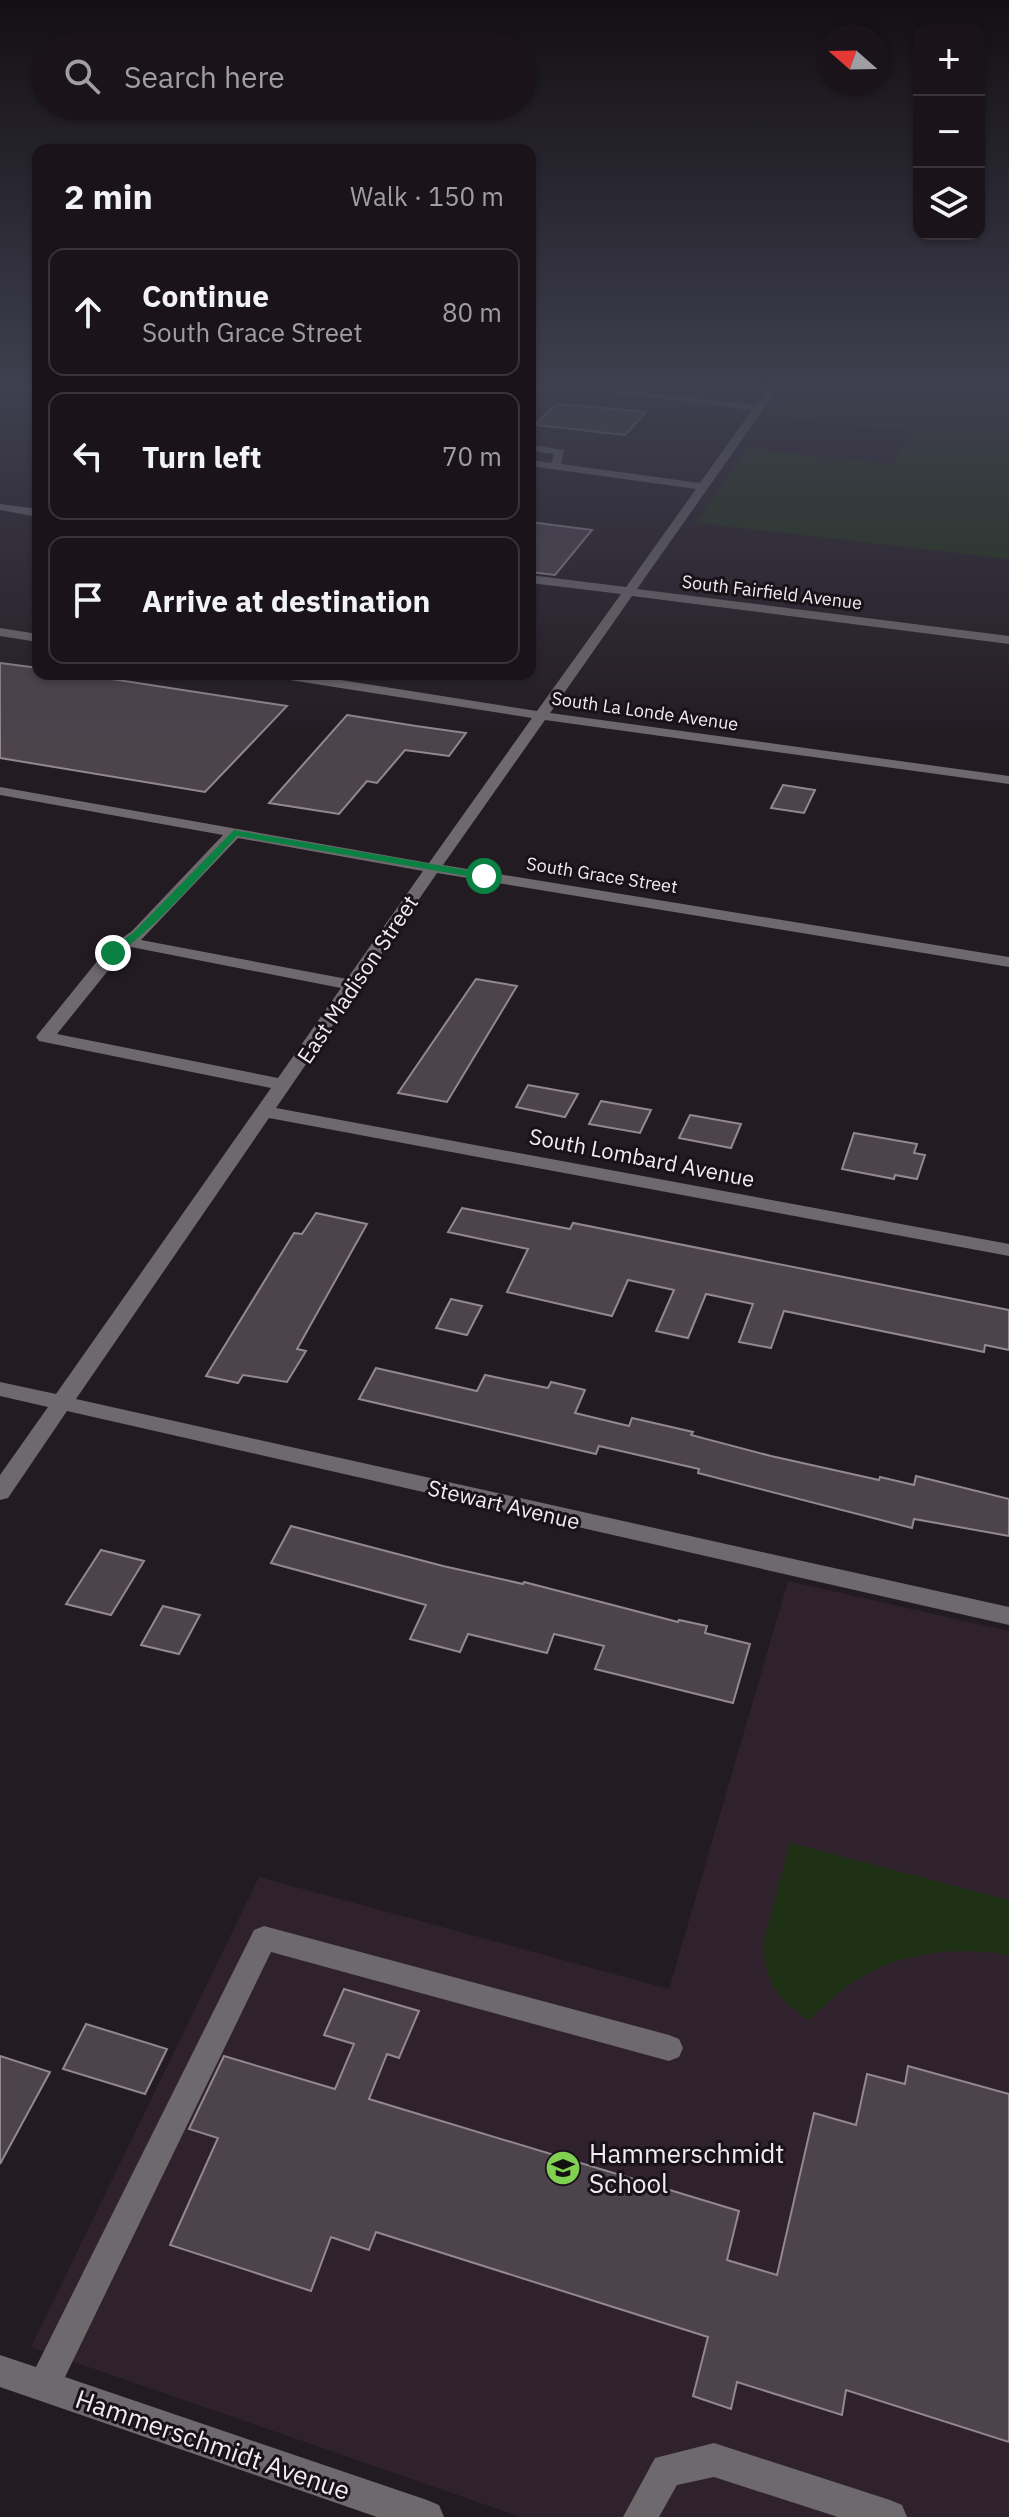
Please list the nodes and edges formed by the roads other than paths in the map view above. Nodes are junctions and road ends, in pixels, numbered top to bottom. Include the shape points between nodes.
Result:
1 (3, 507) edge
2 (690, 507) edge
3 (32, 512) edge
4 (536, 580) edge
5 (629, 593) junction
6 (0, 632) edge
7 (32, 637) edge
8 (1009, 640) edge
9 (316, 680) edge
10 (544, 715) junction
11 (1009, 780) edge
12 (0, 791) edge
13 (234, 833) junction
14 (433, 868) junction
15 (128, 942) junction
16 (1009, 962) edge
17 (353, 985) junction
18 (285, 1085) junction
19 (266, 1112) junction
20 (1009, 1250) edge
21 (0, 1389) edge
22 (61, 1404) junction
23 (0, 1492) edge
24 (1009, 1616) edge
25 (669, 2048) dead end
26 (0, 2371) edge
27 (43, 2387) junction
28 (427, 2517) edge
29 (640, 2517) edge
30 (890, 2517) edge

1 - 3 street
2 - 5 street, East Madison Street
4 - 5 street, South Fairfield Avenue
5 - 8 street, South Fairfield Avenue
5 - 10 street, East Madison Street
6 - 7 street
9 - 10 street, South La Londe Avenue
10 - 11 street, South La Londe Avenue
10 - 14 street, East Madison Street
12 - 13 street, South Grace Street
13 - 14 street, South Grace Street
13 - 15 street
14 - 16 street, South Grace Street
14 - 17 street, East Madison Street
15 - 17 street
15 - 18 street via 113,953 45,1037
17 - 18 street, East Madison Street
18 - 19 street, East Madison Street
19 - 20 street, South Lombard Avenue
19 - 22 street, East Madison Street
21 - 22 street, Stewart Avenue
22 - 23 street, East Madison Street
22 - 24 street, Stewart Avenue
25 - 27 street via 264,1938
26 - 27 street, Hammerschmidt Avenue
27 - 28 street, Hammerschmidt Avenue
29 - 30 street via 667,2470 714,2460

